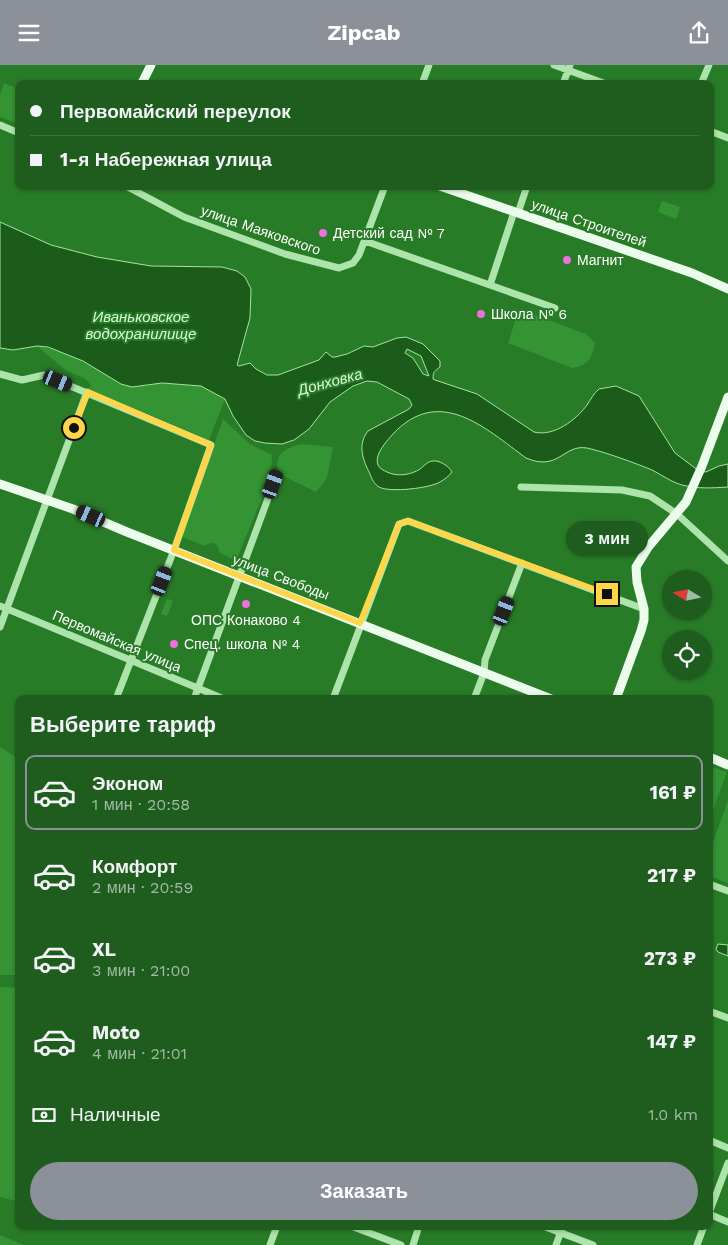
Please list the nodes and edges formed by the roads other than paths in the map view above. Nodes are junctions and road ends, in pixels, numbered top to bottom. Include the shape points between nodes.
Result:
1 (151, 65) edge
2 (429, 65) edge
3 (554, 65) edge
4 (709, 65) edge
5 (569, 68) edge
6 (145, 80) edge
7 (423, 80) edge
8 (564, 80) edge
9 (597, 80) edge
10 (703, 80) edge
11 (0, 125) edge
12 (15, 131) edge
13 (714, 133) edge
14 (728, 138) edge
15 (133, 190) edge
16 (384, 190) edge
17 (451, 190) edge
18 (525, 190) edge
19 (516, 213) junction
20 (365, 241) junction
21 (490, 285) junction
22 (728, 289) edge
23 (556, 308) dead end
24 (0, 373) edge
25 (88, 392) junction
26 (728, 397) edge
27 (277, 474) dead end
28 (0, 484) edge
29 (521, 487) dead end
30 (48, 499) junction
31 (678, 514) junction
32 (174, 550) junction
33 (728, 561) edge
34 (522, 563) junction
35 (239, 576) junction
36 (3, 607) edge
37 (644, 609) junction
38 (360, 623) junction
39 (0, 627) edge
40 (131, 659) junction
41 (484, 673) junction
42 (198, 688) junction
43 (118, 695) edge
44 (195, 695) edge
45 (215, 695) edge
46 (333, 695) edge
47 (476, 695) edge
48 (541, 695) edge
49 (617, 695) edge
50 (713, 759) edge
51 (728, 765) edge
52 (713, 885) edge
53 (728, 891) edge
54 (713, 1012) edge
55 (728, 1018) edge
56 (713, 1142) edge
57 (728, 1148) edge
58 (728, 1163) edge
59 (713, 1203) edge
60 (713, 1216) edge
61 (728, 1222) edge
62 (276, 1230) edge
63 (362, 1230) edge
64 (419, 1230) edge
65 (562, 1230) edge
66 (703, 1230) edge
67 (270, 1245) edge
68 (401, 1245) edge
69 (413, 1245) edge
70 (556, 1245) edge
71 (593, 1245) edge
72 (697, 1245) edge

1 - 6 main road
2 - 7 street
3 - 5 street
4 - 10 street
5 - 8 street
5 - 9 street
11 - 12 street
13 - 14 street
15 - 20 street, улица Маяковского via 184,217 285,254 332,267 353,263
16 - 20 street
17 - 19 main road, улица Строителей
18 - 19 street
19 - 21 street
19 - 22 main road, улица Строителей
20 - 21 street
21 - 23 street
24 - 25 street via 22,380 44,375
25 - 30 street
25 - 32 street via 211,445
26 - 31 main road via 692,491
27 - 35 street
28 - 30 main road, улица Свободы
29 - 31 street via 622,490 650,496
30 - 32 main road, улица Свободы
30 - 36 street
31 - 33 street
31 - 37 main road via 636,567
32 - 35 main road, улица Свободы
32 - 40 street
34 - 37 street
34 - 38 street via 408,521 399,524
34 - 41 street via 485,659
35 - 38 main road, улица Свободы
35 - 42 street
36 - 39 street
36 - 40 street, Первомайская улица
37 - 49 main road via 641,631
38 - 41 main road, улица Свободы
38 - 46 street
40 - 42 street, Первомайская улица
40 - 43 street
41 - 47 street
41 - 48 main road, улица Свободы
42 - 44 street
42 - 45 street, Первомайская улица
50 - 51 main road
52 - 53 street
54 - 55 street
56 - 57 street
58 - 59 street
60 - 61 street
62 - 67 street
63 - 68 street
64 - 69 street
65 - 70 street
65 - 71 street
66 - 72 street

